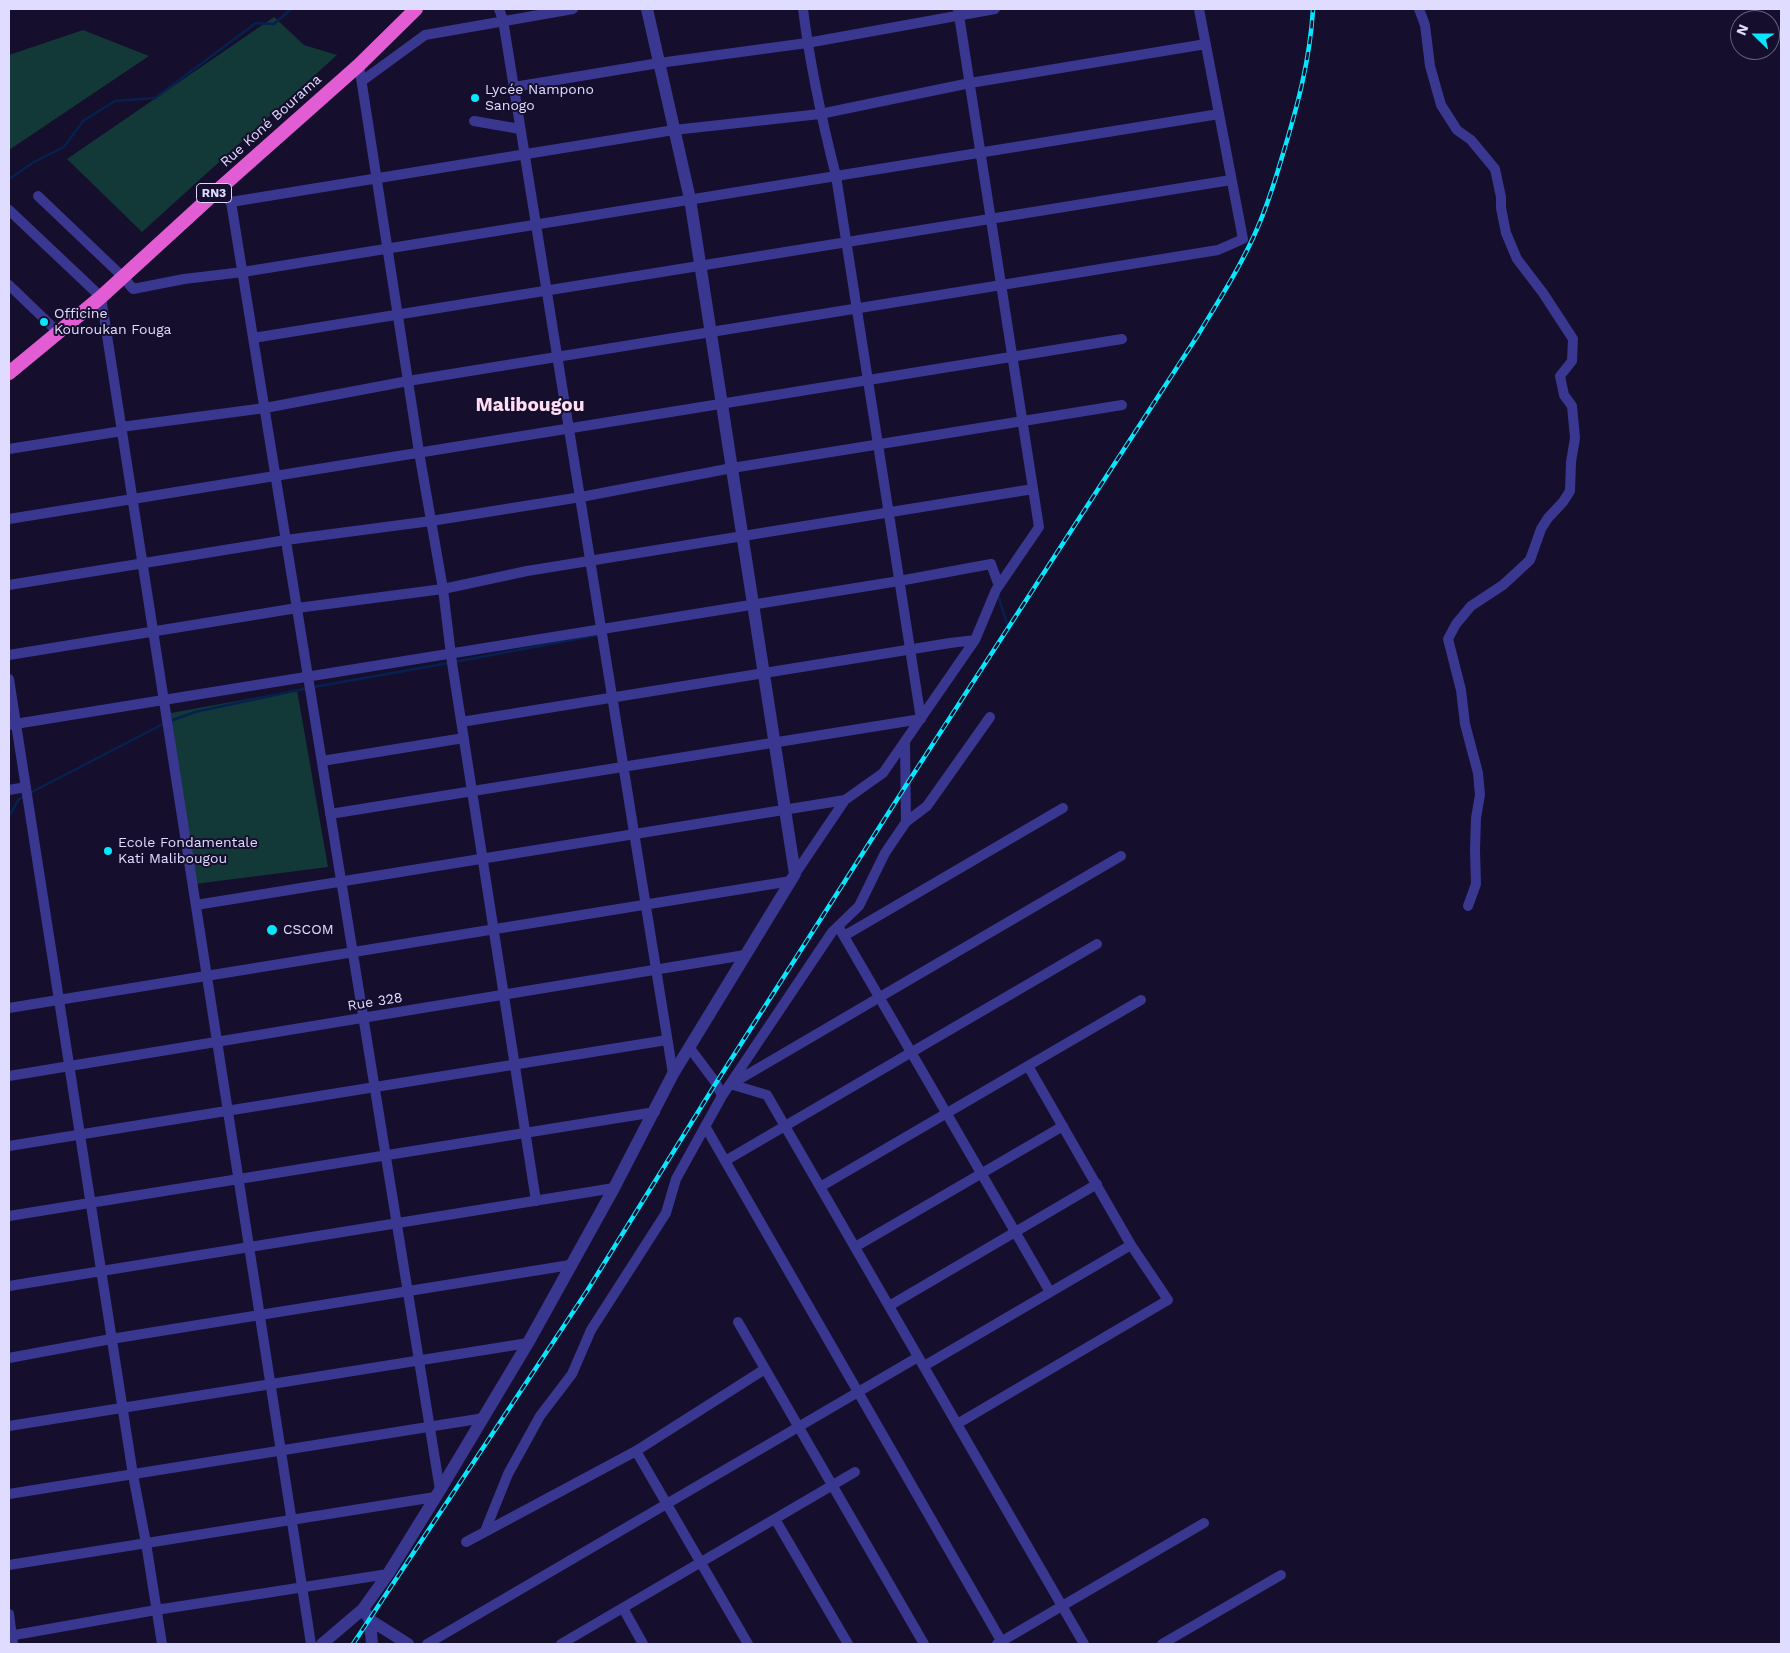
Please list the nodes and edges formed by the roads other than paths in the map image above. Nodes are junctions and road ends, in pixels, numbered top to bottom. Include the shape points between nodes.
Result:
1 (416, 9) edge
2 (499, 9) edge
3 (573, 9) edge
4 (647, 9) edge
5 (803, 9) edge
6 (995, 9) edge
7 (1199, 9) edge
8 (1420, 9) edge
9 (959, 12) edge
10 (503, 20) junction
11 (807, 43) junction
12 (1206, 44) junction
13 (659, 63) junction
14 (359, 65) junction
15 (362, 81) junction
16 (970, 82) junction
17 (514, 87) junction
18 (820, 114) junction
19 (1219, 114) junction
20 (474, 121) dead end
21 (520, 129) junction
22 (674, 130) junction
23 (981, 153) junction
24 (525, 154) junction
25 (836, 176) junction
26 (377, 178) junction
27 (1232, 180) junction
28 (218, 190) junction
29 (38, 196) dead end
30 (690, 200) junction
31 (231, 202) junction
32 (9, 210) edge
33 (991, 219) junction
34 (536, 224) junction
35 (846, 242) junction
36 (388, 248) junction
37 (700, 266) junction
38 (243, 272) junction
39 (123, 277) junction
40 (9, 285) edge
41 (1001, 285) junction
42 (547, 291) junction
43 (101, 297) junction
44 (857, 308) junction
45 (398, 315) junction
46 (711, 332) junction
47 (60, 333) junction
48 (254, 338) junction
49 (1122, 339) dead end
50 (557, 357) junction
51 (1012, 357) junction
52 (9, 373) edge
53 (868, 380) junction
54 (408, 381) junction
55 (722, 404) junction
56 (1122, 405) dead end
57 (265, 408) junction
58 (1023, 421) junction
59 (569, 428) junction
60 (122, 429) junction
61 (878, 444) junction
62 (9, 449) edge
63 (419, 452) junction
64 (732, 468) junction
65 (276, 476) junction
66 (1033, 489) junction
67 (581, 497) junction
68 (132, 499) junction
69 (888, 512) junction
70 (9, 519) edge
71 (431, 522) junction
72 (743, 536) junction
73 (286, 540) junction
74 (590, 561) junction
75 (142, 563) junction
76 (899, 581) junction
77 (9, 585) edge
78 (999, 586) junction
79 (443, 589) junction
80 (753, 605) junction
81 (297, 608) junction
82 (601, 629) junction
83 (153, 631) junction
84 (975, 640) junction
85 (910, 649) junction
86 (451, 654) junction
87 (9, 655) edge
88 (764, 673) junction
89 (308, 677) junction
90 (9, 679) edge
91 (612, 697) junction
92 (164, 700) junction
93 (990, 717) dead end
94 (921, 719) junction
95 (461, 722) junction
96 (12, 725) edge
97 (464, 738) junction
98 (775, 742) junction
99 (905, 742) junction
100 (322, 761) junction
101 (623, 767) junction
102 (26, 788) junction
103 (9, 790) edge
104 (472, 791) junction
105 (845, 800) junction
106 (1063, 808) dead end
107 (785, 810) junction
108 (330, 814) junction
109 (906, 822) junction
110 (634, 834) junction
111 (1121, 856) dead end
112 (483, 859) junction
113 (793, 878) junction
114 (341, 882) junction
115 (196, 905) junction
116 (646, 905) junction
117 (1468, 906) dead end
118 (838, 926) junction
119 (494, 930) junction
120 (844, 936) junction
121 (1097, 944) dead end
122 (353, 952) junction
123 (745, 956) junction
124 (656, 970) junction
125 (207, 976) junction
126 (504, 995) junction
127 (880, 997) junction
128 (59, 1000) junction
129 (1141, 1000) dead end
130 (9, 1008) edge
131 (364, 1018) junction
132 (667, 1040) junction
133 (217, 1042) junction
134 (689, 1047) junction
135 (912, 1052) junction
136 (515, 1064) junction
137 (69, 1066) junction
138 (1028, 1066) junction
139 (673, 1074) junction
140 (9, 1076) edge
141 (730, 1084) junction
142 (375, 1087) junction
143 (722, 1096) junction
144 (228, 1111) junction
145 (655, 1112) junction
146 (947, 1113) junction
147 (705, 1126) junction
148 (785, 1126) junction
149 (1063, 1126) junction
150 (525, 1132) junction
151 (80, 1135) junction
152 (9, 1146) edge
153 (386, 1155) junction
154 (725, 1161) junction
155 (981, 1173) junction
156 (238, 1179) junction
157 (1097, 1184) junction
158 (820, 1187) junction
159 (614, 1188) junction
160 (536, 1201) junction
161 (90, 1203) junction
162 (9, 1216) edge
163 (397, 1223) junction
164 (1015, 1232) junction
165 (1131, 1244) junction
166 (249, 1247) junction
167 (855, 1247) junction
168 (570, 1264) junction
169 (101, 1271) junction
170 (9, 1286) edge
171 (407, 1290) junction
172 (1050, 1292) junction
173 (889, 1306) junction
174 (260, 1315) junction
175 (738, 1322) dead end
176 (112, 1339) junction
177 (528, 1342) junction
178 (9, 1358) edge
179 (419, 1359) junction
180 (921, 1362) junction
181 (764, 1369) junction
182 (270, 1384) junction
183 (858, 1392) junction
184 (122, 1408) junction
185 (484, 1418) junction
186 (957, 1424) junction
187 (9, 1426) edge
188 (429, 1427) junction
189 (799, 1427) junction
190 (281, 1451) junction
191 (636, 1451) junction
192 (855, 1472) dead end
193 (133, 1474) junction
194 (832, 1486) junction
195 (9, 1494) edge
196 (438, 1494) junction
197 (668, 1504) junction
198 (776, 1519) junction
199 (292, 1520) junction
200 (1204, 1523) dead end
201 (485, 1531) junction
202 (466, 1542) dead end
203 (146, 1543) junction
204 (701, 1562) junction
205 (9, 1565) edge
206 (388, 1574) junction
207 (1281, 1575) dead end
208 (302, 1587) junction
209 (1062, 1606) junction
210 (623, 1608) junction
211 (156, 1610) junction
212 (9, 1614) edge
213 (367, 1614) junction
214 (11, 1639) edge
215 (1001, 1643) edge
216 (162, 1644) edge
217 (311, 1644) edge
218 (322, 1644) edge
219 (372, 1644) edge
220 (408, 1644) edge
221 (427, 1644) edge
222 (561, 1644) edge
223 (643, 1644) edge
224 (748, 1644) edge
225 (848, 1644) edge
226 (924, 1644) edge
227 (1084, 1644) edge
228 (1162, 1644) edge

1 - 14 highway, Rue Koné Bourama / RN3
2 - 10 street
3 - 10 street
4 - 13 street
5 - 11 street
6 - 9 street
7 - 12 street
8 - 117 street via 1441,105 1457,130 1471,140 1495,169 1505,228 1517,259 1573,339 1572,361 1560,376 1564,395 1572,406 1575,438 1570,490 1541,529 1530,560 1503,585 1471,606 1448,639 1480,795 1476,818 1476,884
9 - 11 street
9 - 16 street
10 - 15 street via 426,35
10 - 17 street
11 - 13 street
11 - 18 street
12 - 16 street
12 - 19 street
13 - 17 street
13 - 22 street
14 - 15 street
14 - 28 highway, Rue Koné Bourama / RN3
15 - 26 street
16 - 18 street
16 - 23 street
17 - 21 street
18 - 22 street
18 - 25 street
19 - 23 street
19 - 27 street
20 - 21 street
21 - 24 street
22 - 24 street
22 - 30 street
23 - 25 street
23 - 33 street
24 - 26 street
24 - 34 street
25 - 30 street
25 - 35 street
26 - 31 street
26 - 36 street
27 - 33 street
27 - 41 street via 1243,239 1218,250
28 - 31 street
28 - 39 highway, Rue Koné Bourama / RN3
29 - 39 street
30 - 34 street
30 - 37 street
31 - 38 street
32 - 43 street
33 - 35 street
33 - 41 street
34 - 36 street
34 - 42 street
35 - 37 street
35 - 44 street
36 - 38 street
36 - 45 street
37 - 42 street
37 - 46 street
38 - 39 street via 184,278 133,289
38 - 48 street
39 - 43 highway, Rue Koné Bourama / RN3
40 - 47 street
41 - 44 street
41 - 51 street
42 - 45 street
42 - 50 street
43 - 47 highway, Rue Koné Bourama / RN3
43 - 60 street
44 - 46 street
44 - 53 street
45 - 48 street
45 - 54 street
46 - 50 street
46 - 55 street
47 - 52 highway, Rue Koné Bourama / RN3
48 - 57 street
49 - 51 street
50 - 54 street
50 - 59 street
51 - 53 street
51 - 58 street
53 - 55 street
53 - 61 street
54 - 57 street
54 - 63 street
55 - 59 street
55 - 64 street
56 - 58 street
57 - 60 street
57 - 65 street
58 - 61 street
58 - 66 street
59 - 63 street
59 - 67 street
60 - 62 street
60 - 68 street
61 - 64 street
61 - 69 street
63 - 65 street
63 - 71 street
64 - 67 street
64 - 72 street
65 - 68 street
65 - 73 street
66 - 69 street
66 - 78 street via 1039,527
67 - 71 street
67 - 74 street
68 - 70 street
68 - 75 street
69 - 72 street
69 - 76 street
71 - 73 street
71 - 79 street
72 - 74 street
72 - 80 street
73 - 75 street
73 - 81 street
74 - 79 street
74 - 82 street
75 - 77 street
75 - 83 street
76 - 78 street via 991,564
76 - 80 street
76 - 85 street
78 - 84 street
79 - 81 street
79 - 86 street
80 - 82 street
80 - 88 street
81 - 83 street
81 - 89 street
82 - 86 street
82 - 91 street
83 - 87 street
83 - 92 street
84 - 85 street
84 - 94 street
85 - 88 street
85 - 94 street
86 - 89 street
86 - 95 street
88 - 91 street
88 - 98 street
89 - 92 street
89 - 100 street
90 - 96 street
91 - 95 street
91 - 101 street
92 - 96 street
92 - 115 street
93 - 109 street via 927,806
94 - 98 street
94 - 99 street
95 - 97 street
96 - 102 street
97 - 100 street
97 - 104 street
98 - 101 street
98 - 107 street
99 - 105 street via 883,773
99 - 109 street
100 - 108 street
101 - 104 street
101 - 110 street
102 - 103 street
102 - 128 street
104 - 108 street
104 - 112 street
105 - 107 street
105 - 113 street
106 - 120 street
107 - 110 street
107 - 113 street
108 - 114 street
109 - 118 street via 885,853 859,906
110 - 112 street
110 - 116 street
111 - 127 street
112 - 114 street
112 - 119 street
113 - 116 street
113 - 123 street
114 - 115 street
114 - 122 street
115 - 125 street
116 - 119 street
116 - 124 street
118 - 120 street
118 - 141 street
119 - 122 street
119 - 126 street
120 - 127 street
121 - 135 street
122 - 125 street
122 - 131 street
123 - 124 street, Rue 328
123 - 134 street
124 - 126 street, Rue 328
124 - 132 street
125 - 128 street
125 - 133 street
126 - 131 street, Rue 328
126 - 136 street
127 - 135 street
127 - 141 street
128 - 130 street
128 - 137 street
129 - 138 street
131 - 133 street, Rue 328
131 - 142 street
132 - 136 street
132 - 139 street
133 - 137 street, Rue 328
133 - 144 street
134 - 139 street
134 - 143 street
135 - 146 street
135 - 148 street
136 - 142 street
136 - 150 street
137 - 140 street, Rue 328
137 - 151 street
138 - 146 street
138 - 149 street
139 - 145 street
141 - 143 street
141 - 148 street via 768,1095
142 - 144 street
142 - 153 street
143 - 147 street
144 - 151 street
144 - 156 street
145 - 150 street
145 - 159 street
146 - 155 street
146 - 158 street
147 - 154 street
147 - 201 street via 676,1179 666,1213 591,1330 572,1374 540,1416 508,1474
148 - 154 street
148 - 158 street
149 - 155 street
149 - 157 street
150 - 153 street
150 - 160 street
151 - 152 street
151 - 161 street
153 - 156 street
153 - 163 street
154 - 183 street
155 - 164 street
155 - 167 street
156 - 161 street
156 - 166 street
157 - 164 street
157 - 165 street
158 - 167 street
159 - 160 street
159 - 168 street
160 - 163 street
161 - 162 street
161 - 169 street
163 - 166 street
163 - 171 street
164 - 172 street
164 - 173 street
165 - 172 street
165 - 186 street via 1168,1300
166 - 169 street
166 - 174 street
167 - 173 street
168 - 171 street
168 - 177 street
169 - 170 street
169 - 176 street
171 - 174 street
171 - 179 street
172 - 180 street
173 - 180 street
174 - 176 street
174 - 182 street
175 - 181 street
176 - 178 street
176 - 184 street
177 - 179 street
177 - 185 street
179 - 182 street
179 - 188 street
180 - 183 street
180 - 186 street
181 - 189 street
181 - 191 street
182 - 184 street
182 - 190 street
183 - 189 street
183 - 215 street
184 - 187 street
184 - 193 street
185 - 188 street
185 - 196 street
186 - 209 street
188 - 190 street
188 - 196 street
189 - 194 street
189 - 197 street
190 - 193 street
190 - 199 street
191 - 197 street
191 - 201 street
192 - 194 street
193 - 195 street
193 - 203 street
194 - 198 street
194 - 226 street
196 - 199 street
196 - 206 street
197 - 204 street
197 - 221 street
198 - 204 street
198 - 225 street
199 - 203 street
199 - 208 street
200 - 209 street
201 - 202 street
203 - 205 street
203 - 211 street
204 - 210 street
204 - 224 street
206 - 208 street
206 - 213 street
207 - 228 street
208 - 211 street
208 - 217 street
209 - 215 street
209 - 227 street
210 - 222 street
210 - 223 street
211 - 214 street
211 - 216 street
212 - 214 street
213 - 218 street
213 - 219 street
213 - 220 street

